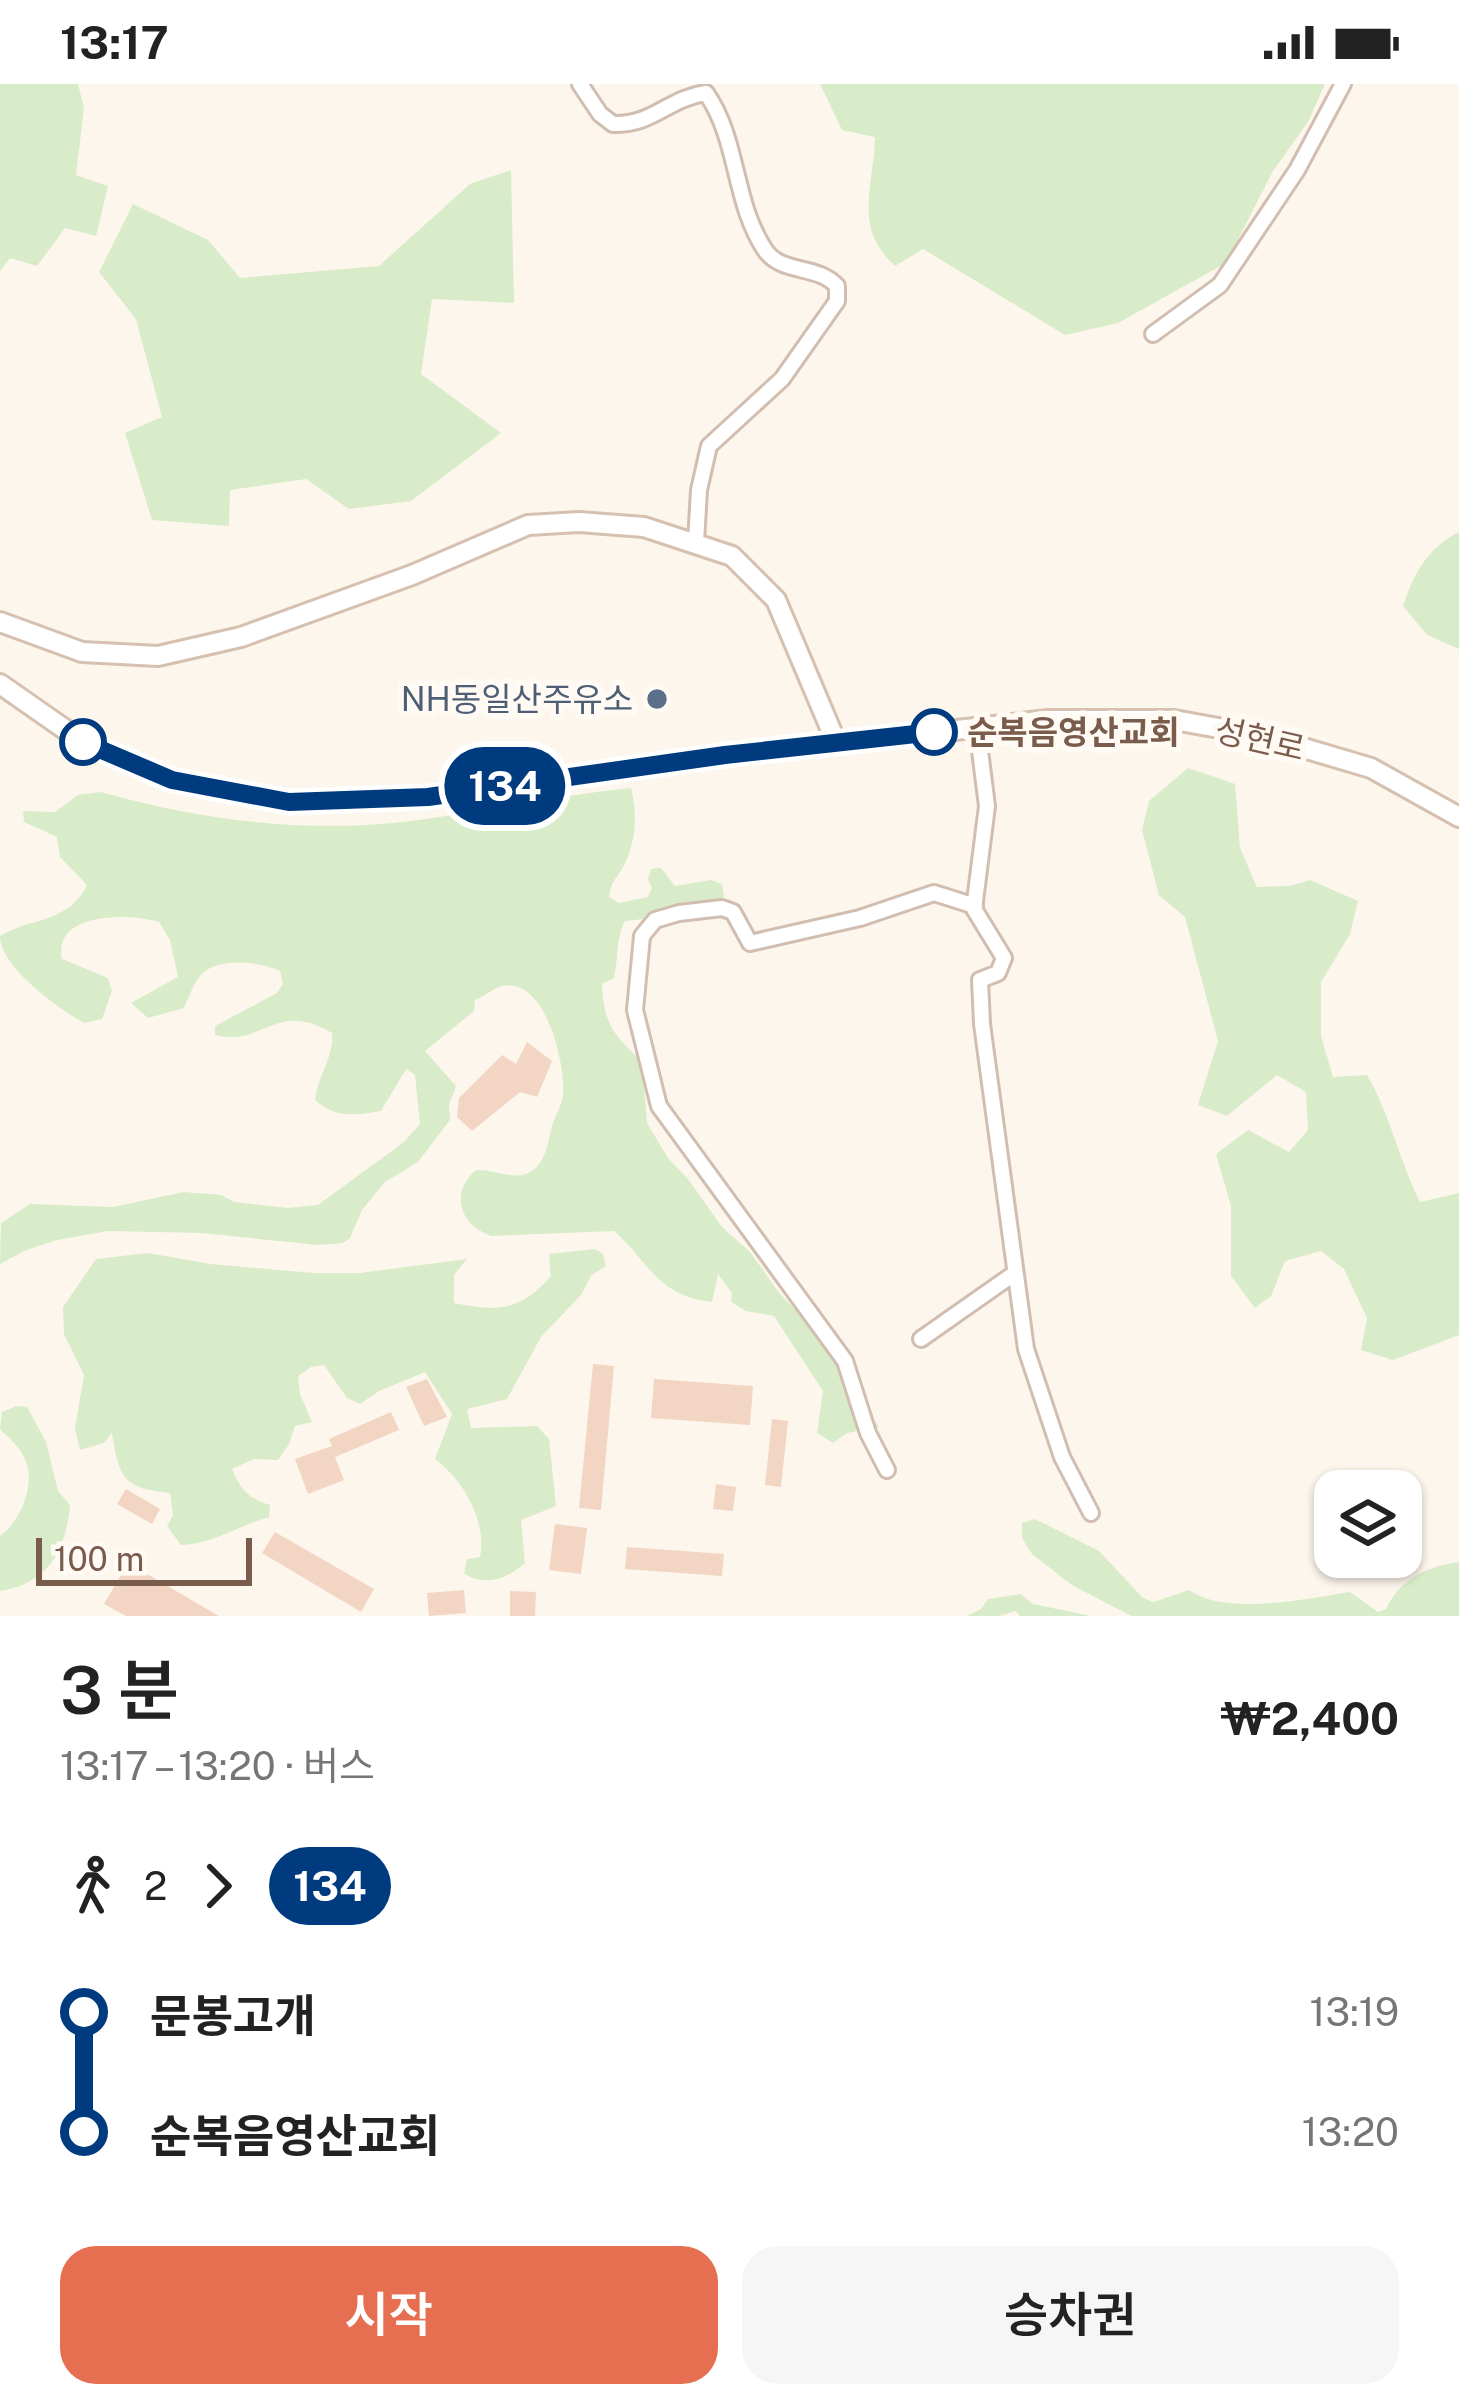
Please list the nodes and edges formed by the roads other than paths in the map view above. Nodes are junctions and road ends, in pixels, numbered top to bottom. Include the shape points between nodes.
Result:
1 (580, 84) edge
2 (1343, 84) edge
3 (1153, 334) dead end
4 (696, 542) junction
5 (0, 622) edge
6 (0, 684) edge
7 (977, 727) junction
8 (836, 742) junction
9 (1459, 817) edge
10 (974, 906) junction
11 (1015, 1273) junction
12 (921, 1339) dead end
13 (887, 1470) dead end
14 (1091, 1513) dead end

1 - 4 street via 613,124 648,121 706,93 765,250 776,263 827,275 837,286 837,301 782,379 709,446
2 - 3 street via 1220,285
4 - 5 main road via 644,527 528,525 241,637 158,656 82,652
4 - 8 main road via 732,556 776,600
6 - 8 main road, 성현로 via 83,742 172,780 289,802 428,797
7 - 8 main road, 성현로
7 - 9 main road, 성현로 via 1174,720 1263,736 1371,768
7 - 10 street via 987,806
10 - 11 street via 1004,958 998,974 980,980
10 - 13 street via 934,893 750,943 733,912 722,908 655,920 642,936 635,1010 659,1106 845,1360
11 - 12 street
11 - 14 street via 1026,1349 1062,1457

